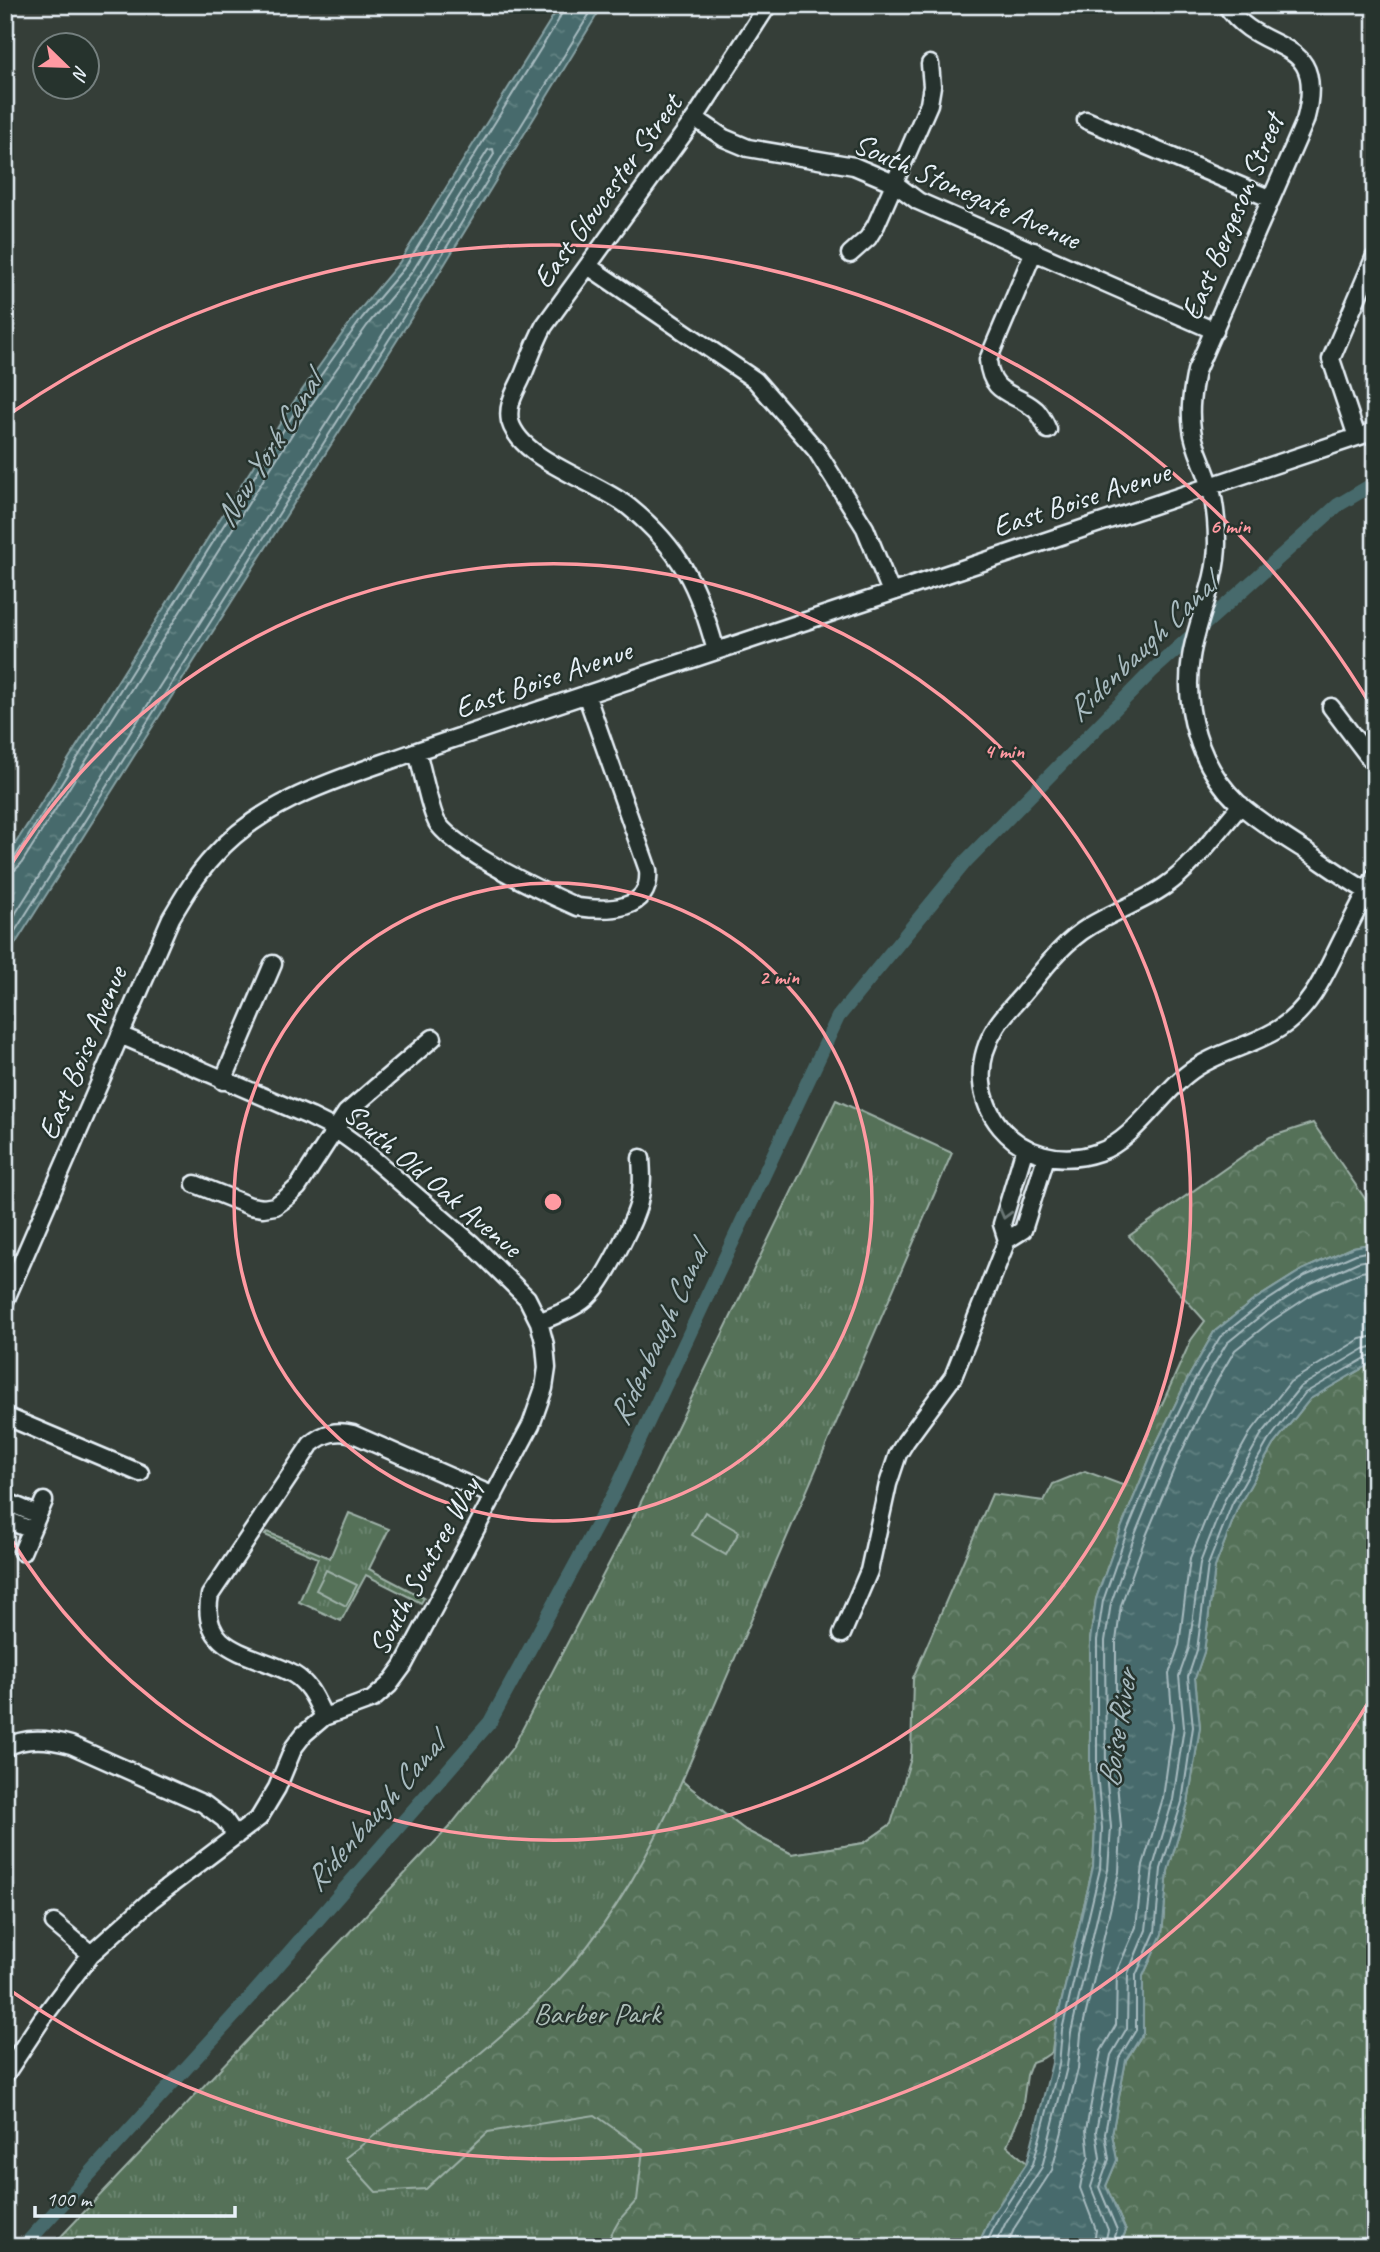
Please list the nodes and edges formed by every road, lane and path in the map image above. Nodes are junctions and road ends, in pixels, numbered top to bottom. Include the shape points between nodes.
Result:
1 (768, 5) edge
2 (1226, 5) edge
3 (930, 64) dead end
4 (695, 118) junction
5 (1086, 120) dead end
6 (894, 183) junction
7 (1271, 199) junction
8 (1034, 251) junction
9 (850, 254) dead end
10 (1375, 256) edge
11 (588, 266) junction
12 (1215, 331) junction
13 (1048, 430) dead end
14 (1375, 431) edge
15 (1357, 437) junction
16 (1210, 486) junction
17 (891, 592) junction
18 (716, 650) junction
19 (586, 694) junction
20 (1331, 707) dead end
21 (417, 751) junction
22 (1375, 765) edge
23 (1241, 805) junction
24 (1375, 876) edge
25 (1371, 894) edge
26 (273, 964) dead end
27 (120, 1035) junction
28 (433, 1038) dead end
29 (223, 1081) junction
30 (335, 1129) junction
31 (1025, 1148) junction
32 (1046, 1157) junction
33 (641, 1158) dead end
34 (195, 1184) dead end
35 (1007, 1240) junction
36 (5, 1301) edge
37 (539, 1322) junction
38 (5, 1416) edge
39 (139, 1473) dead end
40 (494, 1496) junction
41 (5, 1501) edge
42 (38, 1515) junction
43 (5, 1519) edge
44 (22, 1552) dead end
45 (842, 1634) dead end
46 (324, 1717) junction
47 (5, 1748) edge
48 (236, 1836) junction
49 (54, 1923) dead end
50 (91, 1954) junction
51 (5, 2075) edge

1 - 4 street, East Gloucester Street
2 - 7 street, East Bergeson Street via 1248,28 1298,55 1307,68 1311,87 1304,121
3 - 6 street via 929,104
4 - 6 street, South Stonegate Avenue via 748,148 854,166
4 - 11 street, East Gloucester Street
5 - 7 street
6 - 8 street, South Stonegate Avenue via 918,201
6 - 9 street via 868,238
7 - 12 street, East Bergeson Street
8 - 12 street, South Stonegate Avenue
8 - 13 street via 988,360 997,387 1037,411
10 - 15 street via 1331,359
11 - 17 street via 755,380 816,450 865,528
11 - 18 street, East Gloucester Street via 534,345 512,398 509,418 522,443 627,505 655,530 697,591
12 - 16 street, East Bergeson Street via 1196,371 1190,400 1192,432
14 - 15 street, East Boise Avenue
15 - 16 street, East Boise Avenue
16 - 17 street, East Boise Avenue
16 - 23 street, East Bergeson Street via 1216,565 1191,654 1189,703 1205,757 1217,779
17 - 18 street, East Boise Avenue
18 - 19 street, East Boise Avenue
19 - 21 street, East Boise Avenue
19 - 21 street via 648,870 643,896 626,906 576,907 453,839 436,822
20 - 22 street
21 - 27 street, East Boise Avenue via 304,792 255,820 214,854 171,918
23 - 25 street, East Bergeson Street
23 - 31 street via 1166,886 1071,940 997,1025 982,1063 982,1087 991,1114 1012,1140
24 - 25 street
25 - 32 street via 1316,990 1282,1027 1205,1061 1102,1152 1073,1159
26 - 29 street
27 - 29 street, South Old Oak Avenue
27 - 36 street, East Boise Avenue
28 - 30 street via 346,1113
29 - 30 street, South Old Oak Avenue
30 - 34 street via 298,1186 275,1206 250,1206
30 - 37 street, South Old Oak Avenue via 471,1243 527,1298
31 - 32 street
31 -> 35 street via 1002,1224
32 - 35 street via 1023,1230
33 - 37 street via 639,1205 607,1271 591,1294
35 - 45 street via 953,1377 898,1454 869,1571
37 - 40 street, South Suntree Way via 547,1368 544,1388 531,1425
38 - 39 street
40 - 46 street, South Suntree Way via 389,1685 373,1699
40 - 46 street via 353,1434 330,1433 311,1444 207,1606 209,1621 224,1645 293,1675 314,1695
41 - 42 street
42 - 43 street
42 - 44 street
46 - 48 street, South Suntree Way via 294,1747 259,1818
47 - 48 street via 32,1740 71,1745 204,1804 224,1819
48 - 50 street, South Suntree Way via 151,1900
49 - 50 street
50 - 51 street, South Suntree Way

